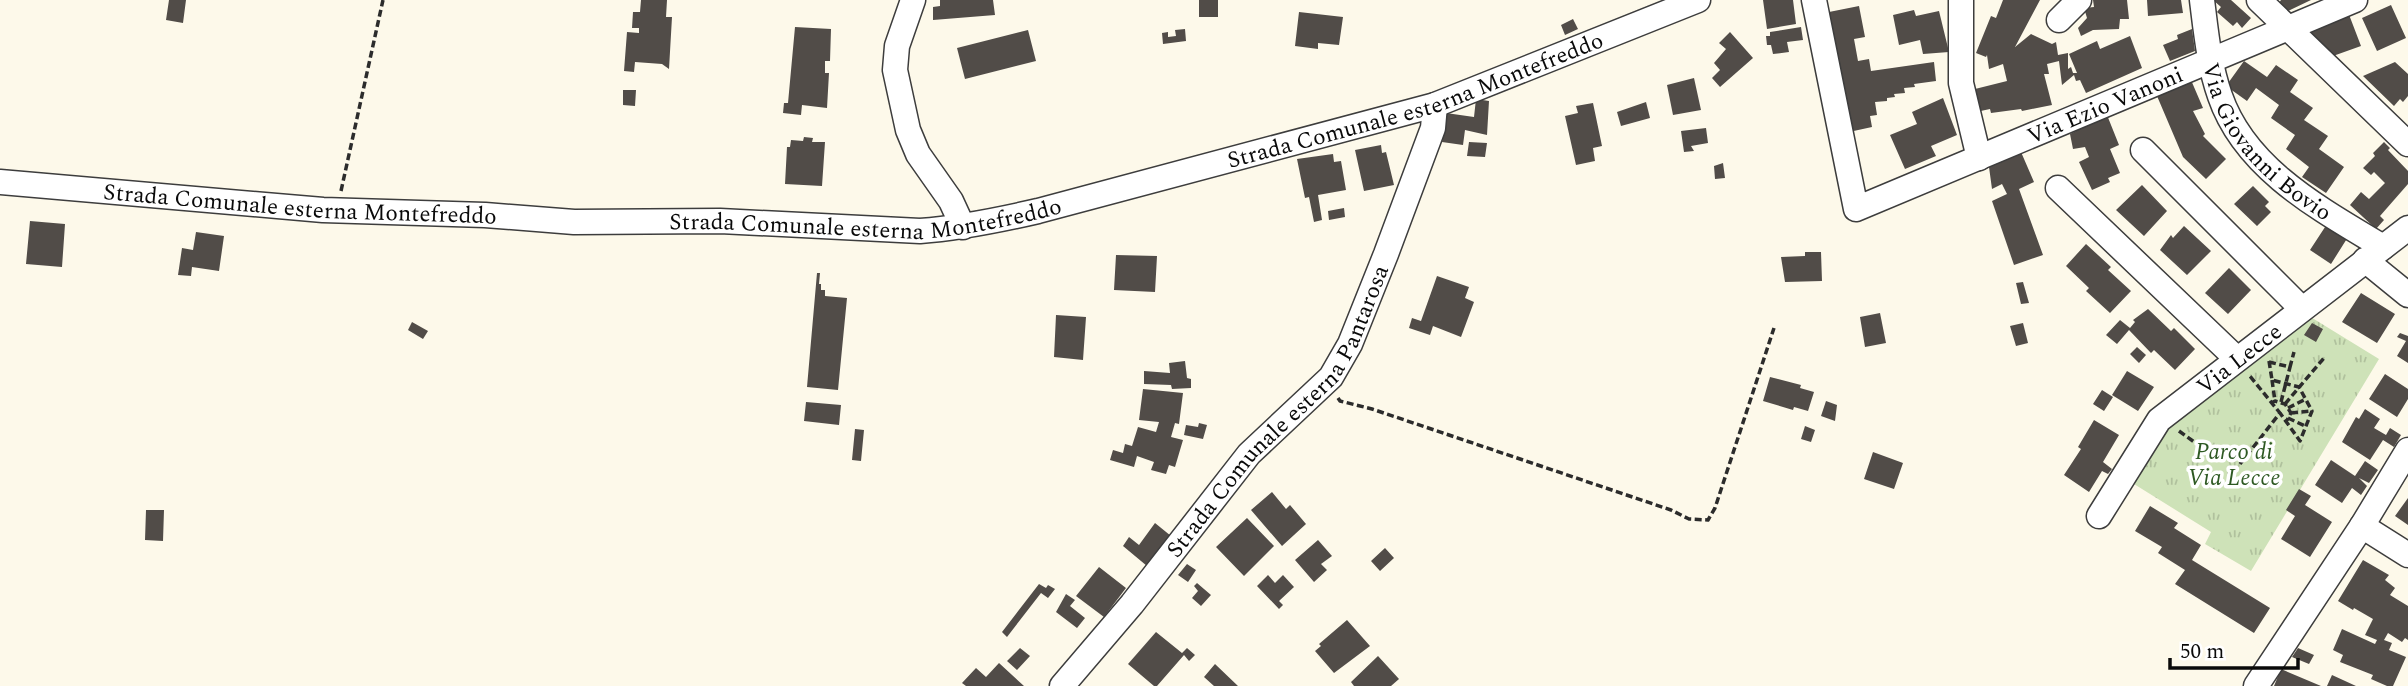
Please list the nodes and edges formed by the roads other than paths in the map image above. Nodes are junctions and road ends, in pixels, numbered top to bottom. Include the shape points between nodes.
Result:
1 (913, 0) edge
2 (1698, 0) edge
3 (1814, 0) edge
4 (1961, 0) edge
5 (2079, 0) edge
6 (2202, 0) edge
7 (2355, 0) edge
8 (2264, 1) edge
9 (2059, 20) dead end
10 (2289, 29) junction
11 (2210, 62) junction
12 (1435, 106) junction
13 (2408, 144) edge
14 (2143, 150) dead end
15 (1979, 158) junction
16 (0, 182) edge
17 (2057, 188) dead end
18 (963, 227) junction
19 (2408, 228) edge
20 (2374, 253) junction
21 (2408, 295) edge
22 (2302, 309) junction
23 (2241, 365) junction
24 (2408, 450) edge
25 (2099, 516) dead end
26 (2362, 526) junction
27 (2408, 555) edge
28 (1062, 686) edge
29 (2256, 686) edge

1 - 18 street via 897,46 895,71 905,118 918,154
2 - 12 street, Strada Comunale esterna Montefreddo
3 - 15 street, Via Ezio Vanoni via 1856,209
4 - 15 street via 1961,83
5 - 9 street
6 - 11 street, Via Giovanni Bovio
7 - 10 street, Via Ezio Vanoni
8 - 10 street
10 - 11 street, Via Ezio Vanoni
10 - 13 street
11 - 15 street, Via Ezio Vanoni
11 - 20 street, Via Giovanni Bovio via 2238,134 2280,180
12 - 18 street, Strada Comunale esterna Montefreddo
12 - 28 street, Strada Comunale esterna Pantarosa via 1433,128 1386,254 1350,344 1331,377 1249,453
14 - 22 street
16 - 18 street, Strada Comunale esterna Montefreddo via 337,210 574,222 720,222 920,231
17 - 23 street
19 - 20 street, Via Lecce
20 - 21 street, Via Giovanni Bovio
20 - 22 street, Via Lecce
22 - 23 street, Via Lecce
23 - 25 street, Via Lecce via 2159,420
24 - 26 street
26 - 27 street
26 - 29 street

